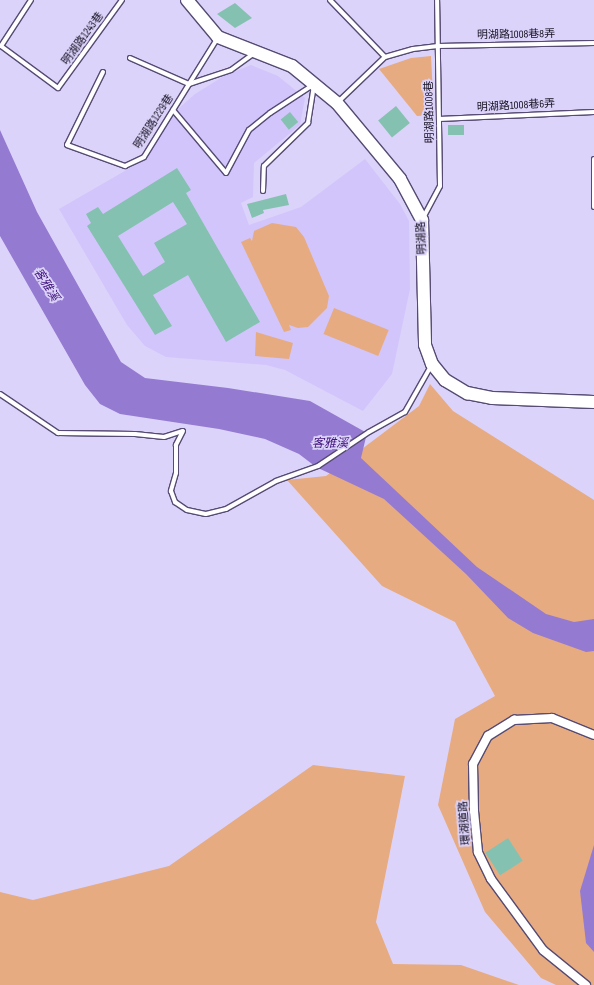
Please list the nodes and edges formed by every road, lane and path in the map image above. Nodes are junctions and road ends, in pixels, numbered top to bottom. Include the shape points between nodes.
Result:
1 (31, 0) edge
2 (122, 0) edge
3 (187, 0) edge
4 (330, 0) edge
5 (436, 0) edge
6 (218, 37) junction
7 (594, 42) edge
8 (438, 46) junction
9 (256, 51) junction
10 (386, 57) junction
11 (130, 58) dead end
12 (103, 72) dead end
13 (189, 84) junction
14 (314, 85) junction
15 (336, 103) junction
16 (173, 110) junction
17 (594, 112) edge
18 (439, 119) junction
19 (594, 159) edge
20 (263, 191) dead end
21 (594, 207) edge
22 (422, 220) junction
23 (432, 364) junction
24 (0, 394) edge
25 (594, 402) edge
26 (594, 735) edge
27 (586, 985) edge

1 - 2 lane, 明湖路1243巷 via 1,46 58,88
3 - 6 street, 明湖路
4 - 10 lane
5 - 8 lane, 明湖路1008巷
6 - 9 street, 明湖路
6 - 13 lane
7 - 8 lane, 明湖路1008巷8弄
8 - 10 lane, 明湖路1008巷8弄 via 413,49
8 - 18 lane, 明湖路1008巷
9 - 13 lane via 231,70
9 - 14 street, 明湖路 via 292,66
10 - 15 lane
11 - 13 lane
12 - 16 lane, 明湖路1229巷 via 67,145 125,166 144,157 158,130
13 - 16 lane, 明湖路1229巷
14 - 15 street, 明湖路
14 - 16 lane via 270,113 249,130 226,173
14 - 20 lane via 308,123 264,166
15 - 22 street, 明湖路 via 400,179
17 - 18 lane, 明湖路1008巷6弄
18 - 22 lane, 明湖路1008巷 via 440,186
19 - 21 lane
22 - 23 street, 明湖路 via 425,345
23 - 24 lane via 405,412 318,466 276,481 226,509 206,514 187,510 175,502 171,491 176,473 176,445 183,431 164,438 135,434 58,433
23 - 25 street, 明湖路 via 445,380 467,393 492,398
26 - 27 street, 環湖道路 via 552,718 514,720 488,736 473,764 478,852 490,879 543,950

